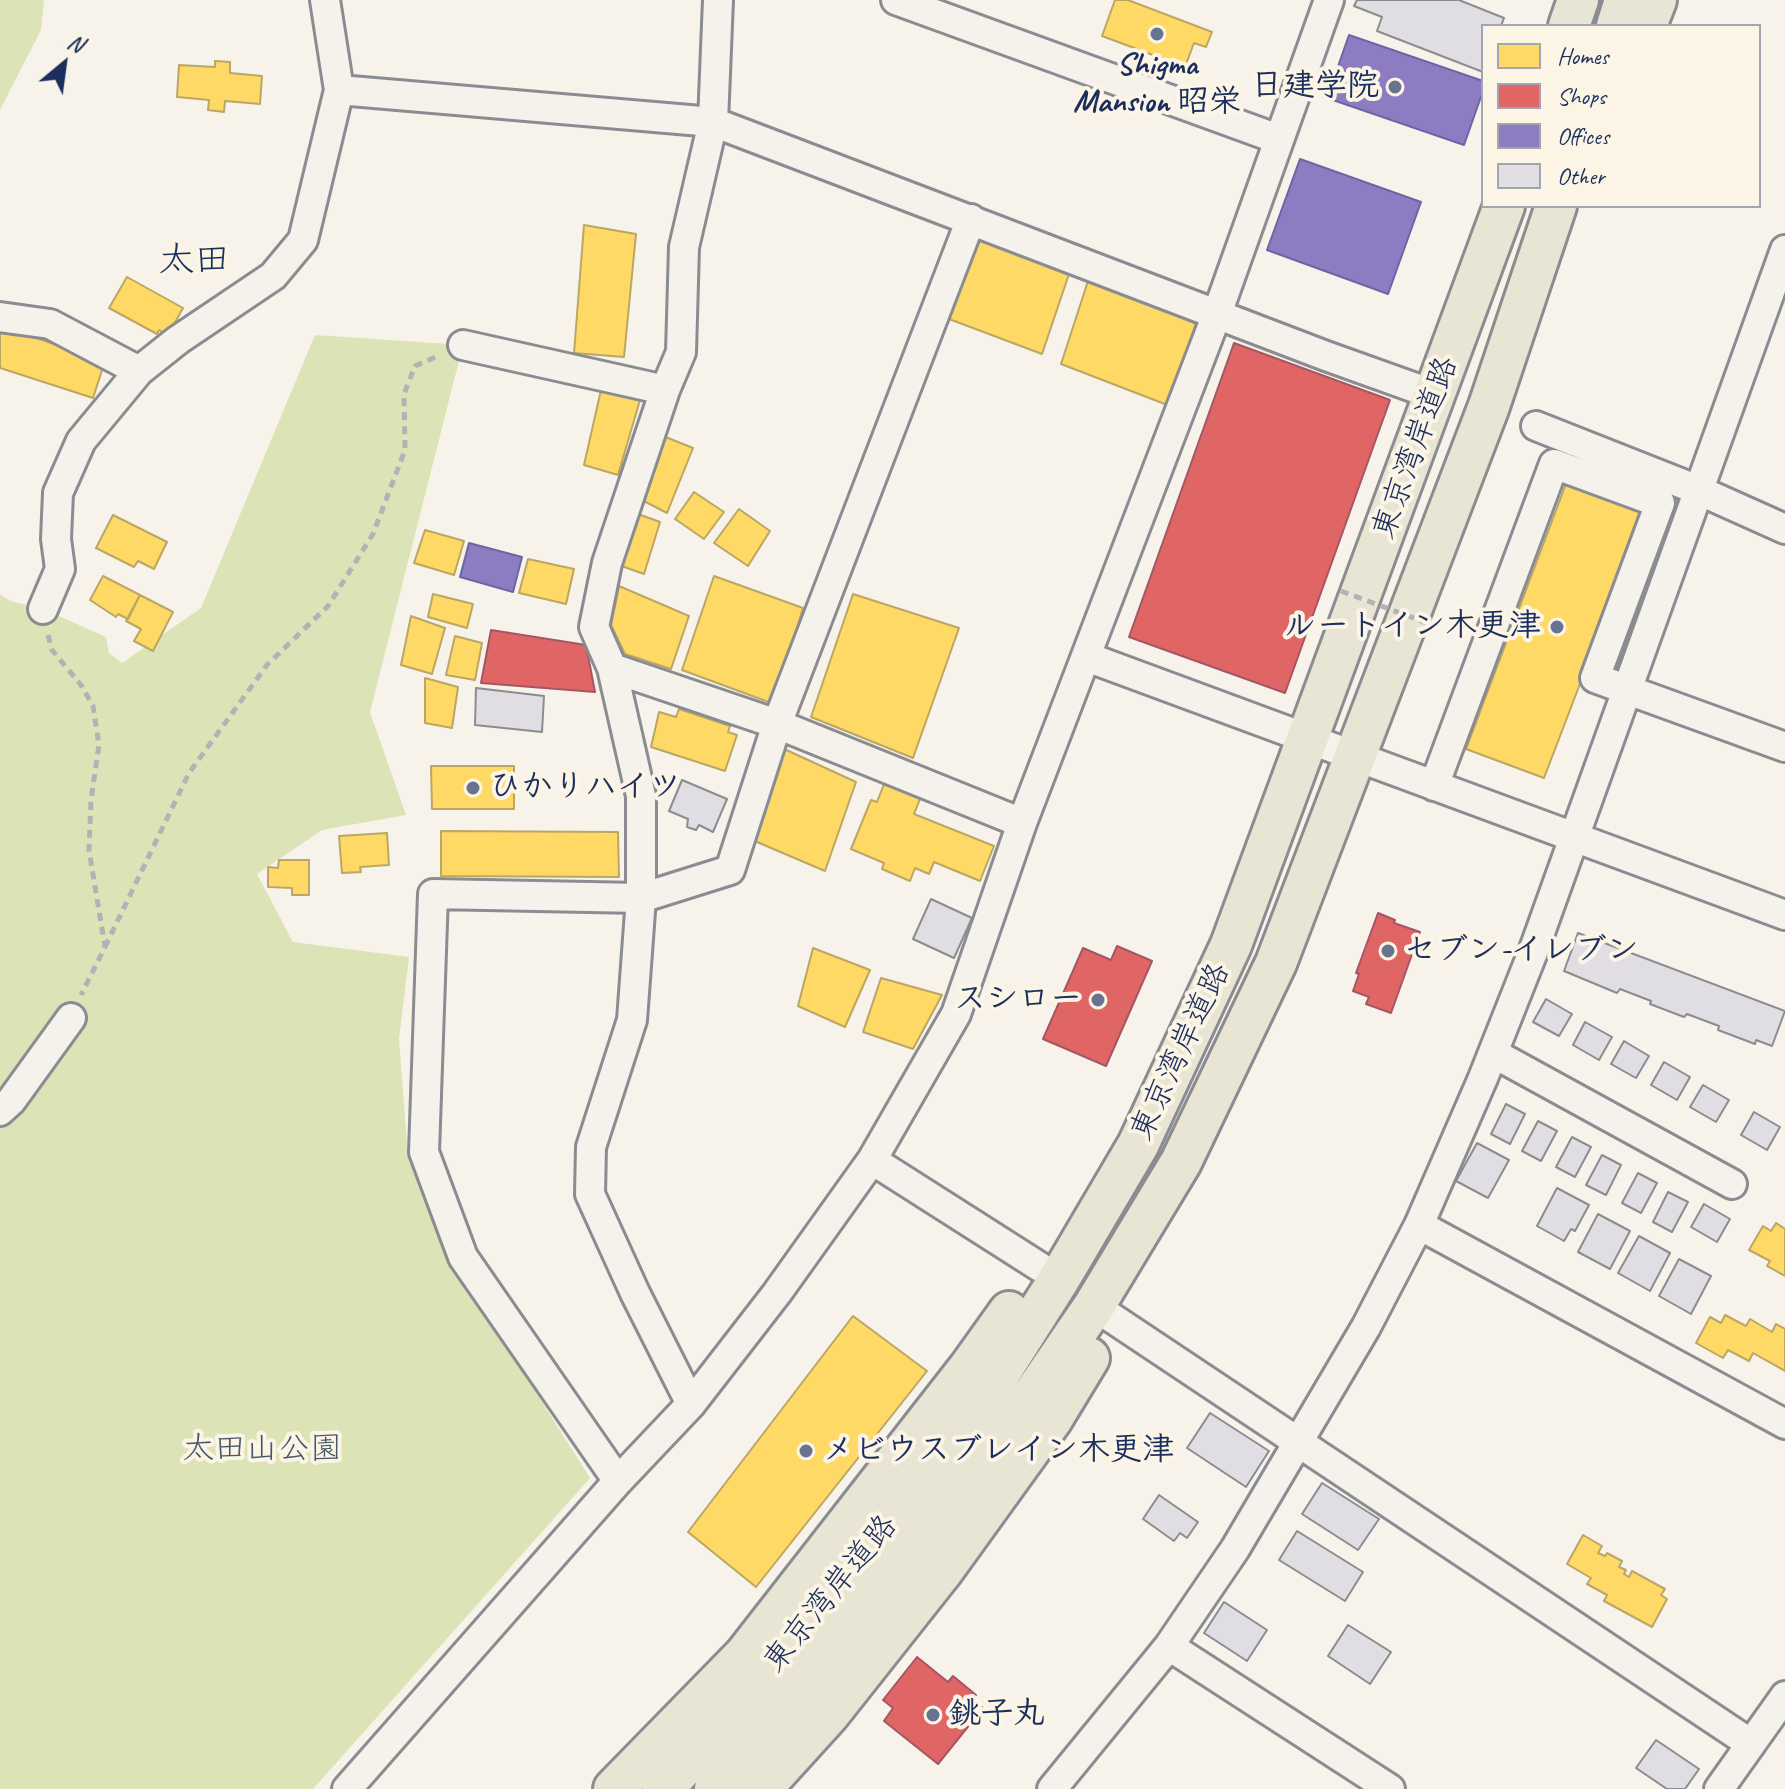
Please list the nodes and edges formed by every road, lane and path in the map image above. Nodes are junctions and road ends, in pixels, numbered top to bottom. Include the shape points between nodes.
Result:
1 (325, 0) edge
2 (718, 0) edge
3 (896, 0) edge
4 (1329, 0) edge
5 (1549, 0) edge
6 (1578, 0) edge
7 (1625, 0) edge
8 (1656, 0) edge
9 (1541, 24) edge
10 (1570, 24) edge
11 (1618, 24) edge
12 (1647, 24) edge
13 (339, 90) junction
14 (713, 122) junction
15 (1278, 139) junction
16 (1481, 207) edge
17 (1503, 208) edge
18 (1555, 208) edge
19 (1579, 208) edge
20 (971, 219) junction
21 (1785, 250) edge
22 (1217, 314) junction
23 (0, 317) edge
24 (1456, 339) junction
25 (463, 345) joint
26 (139, 371) junction
27 (665, 390) junction
28 (1435, 395) junction
29 (1489, 406) junction
30 (1536, 426) dead end
31 (1698, 490) junction
32 (1785, 529) edge
33 (1341, 591) dead end
34 (43, 609) joint
35 (1435, 626) dead end
36 (1087, 657) junction
37 (612, 668) junction
38 (1626, 690) junction
39 (777, 724) junction
40 (1308, 740) junction
41 (1785, 747) edge
42 (1357, 756) junction
43 (1434, 786) junction
44 (1022, 823) junction
45 (1572, 837) junction
46 (641, 898) junction
47 (1785, 915) edge
48 (105, 947) junction
49 (71, 1018) joint
50 (1493, 1053) junction
51 (0, 1111) edge
52 (1138, 1145) junction
53 (872, 1160) junction
54 (1732, 1184) dead end
55 (1419, 1225) junction
56 (1040, 1267) junction
57 (1094, 1306) junction
58 (691, 1404) junction
59 (1785, 1424) edge
60 (1299, 1444) junction
61 (618, 1481) junction
62 (1169, 1646) junction
63 (1785, 1696) edge
64 (1751, 1744) junction
65 (347, 1789) edge
66 (614, 1789) edge
67 (663, 1789) edge
68 (715, 1789) edge
69 (761, 1789) edge
70 (1052, 1789) edge
71 (1390, 1789) edge
72 (1719, 1789) edge

1 - 13 street
2 - 14 street
3 - 15 street
4 - 15 street
5 - 9 highway
6 - 10 highway
7 - 11 highway
8 - 12 highway
13 - 14 street
13 - 26 street via 303,240 273,276
14 - 20 street
14 - 27 street via 684,247 681,352
15 - 22 street
16 - 24 highway
17 - 24 highway, 東京湾岸道路
18 - 29 highway, 東京湾岸道路
19 - 29 highway
20 - 22 street
20 - 39 street
21 - 31 street
22 - 28 street
22 - 36 street
23 - 26 street via 50,324
24 - 28 highway, 東京湾岸道路
25 - 27 street
25 - 48 path via 415,366 404,394 405,450 373,534 328,606 267,665 189,773
26 - 34 street via 81,441 58,493 60,569
27 - 37 street via 607,563 594,627
28 - 40 highway, 東京湾岸道路
29 - 42 highway, 東京湾岸道路
30 - 31 street
31 - 32 street
31 - 38 street
33 - 35 path, bridge
34 - 48 path via 52,650 93,706 99,745 89,850
36 - 40 street
36 - 44 street
37 - 39 street
37 - 46 street via 641,796
38 - 41 street
38 - 43 street via 1595,678 1660,503 1554,464
38 - 45 street
39 - 44 street
39 - 46 street via 730,870
40 - 42 street
40 - 52 highway, 東京湾岸道路 via 1231,945
42 - 43 street
42 - 57 highway, 東京湾岸道路 via 1276,963 1222,1077 1181,1162
43 - 45 street
44 - 53 street via 956,1014
45 - 47 street
45 - 50 street
46 - 58 street via 632,1020 591,1147 590,1194
46 - 61 street via 433,894 424,1152 463,1257
48 - 49 path
49 - 51 street
50 - 54 street
50 - 55 street
52 - 56 highway via 1068,1225
52 - 67 highway, 東京湾岸道路 via 992,1385 874,1545
53 - 56 street
53 - 58 street
55 - 59 street
55 - 60 street
56 - 66 highway via 969,1368 745,1655
57 - 60 street
57 - 68 highway, 東京湾岸道路 via 914,1554 809,1685
57 - 69 highway via 1089,1359 1052,1419 943,1570 829,1714
58 - 61 street
60 - 62 street
60 - 64 street
61 - 65 street
62 - 70 street
62 - 71 street
63 - 64 street
64 - 72 street

